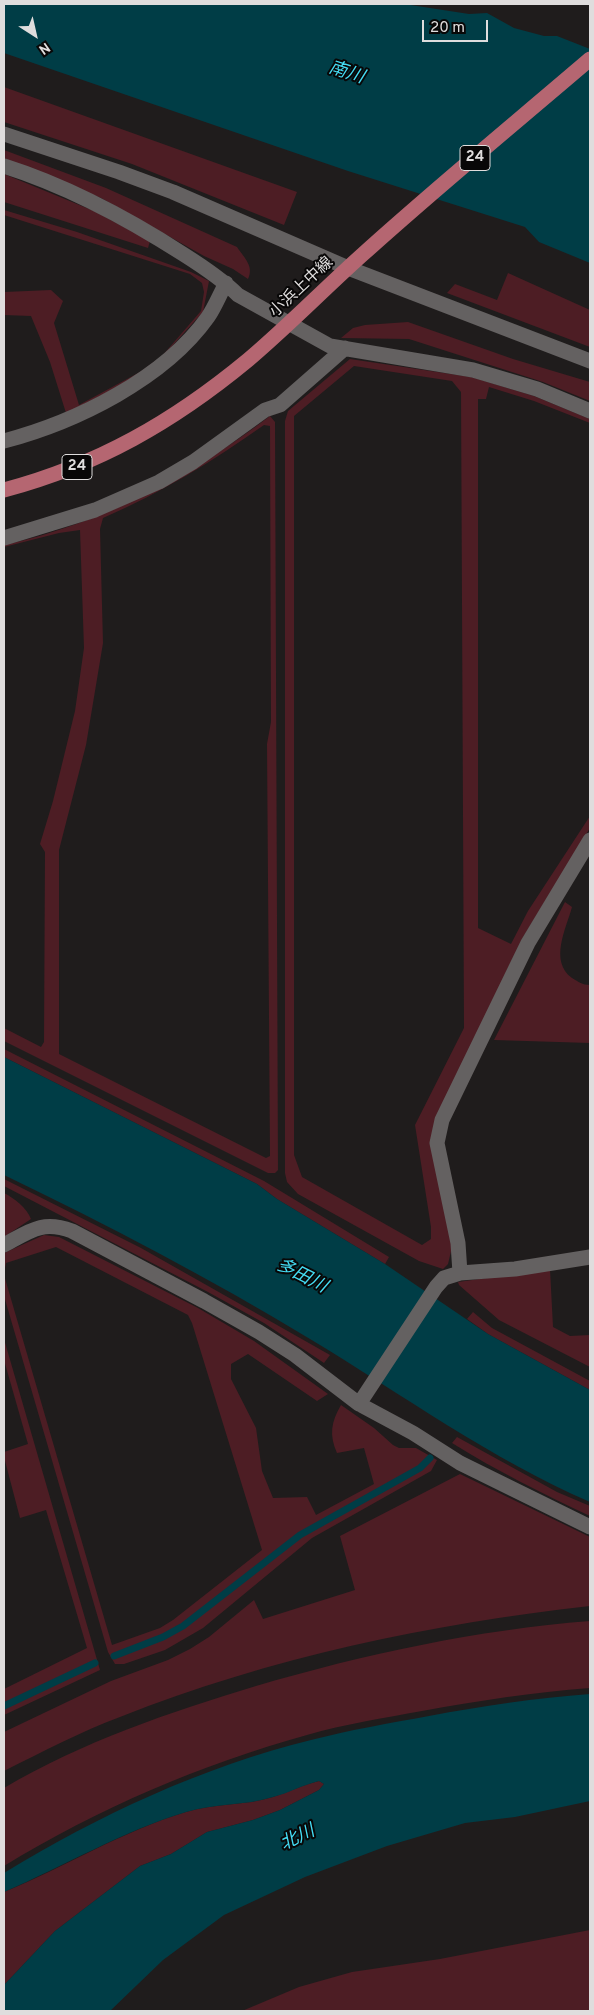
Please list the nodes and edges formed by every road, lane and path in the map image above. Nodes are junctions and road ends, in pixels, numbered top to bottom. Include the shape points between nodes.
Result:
1 (590, 59) edge
2 (4, 134) edge
3 (4, 166) edge
4 (348, 268) junction
5 (226, 283) junction
6 (345, 348) junction
7 (590, 361) edge
8 (590, 411) edge
9 (4, 441) edge
10 (4, 490) edge
11 (4, 538) edge
12 (590, 840) edge
13 (4, 1245) edge
14 (590, 1257) edge
15 (460, 1273) junction
16 (363, 1399) junction
17 (590, 1527) edge

1 - 4 main road, 小浜上中線 / 24
2 - 4 street via 173,192
3 - 5 street via 97,204 163,241
4 - 7 street
4 - 10 main road, 小浜上中線 / 24 via 220,382 146,433 74,468
5 - 6 street via 238,295 330,346
5 - 9 street via 208,317 157,369 77,415
6 - 8 street via 473,370 537,389
6 - 11 street via 280,405 265,410 193,462 159,482 126,499 77,517
12 - 15 street via 528,943 442,1120 437,1143 458,1243
13 - 16 street via 42,1225 72,1231 259,1332
14 - 15 street via 515,1269
15 - 16 street via 444,1278 436,1287
16 - 17 street via 460,1463

